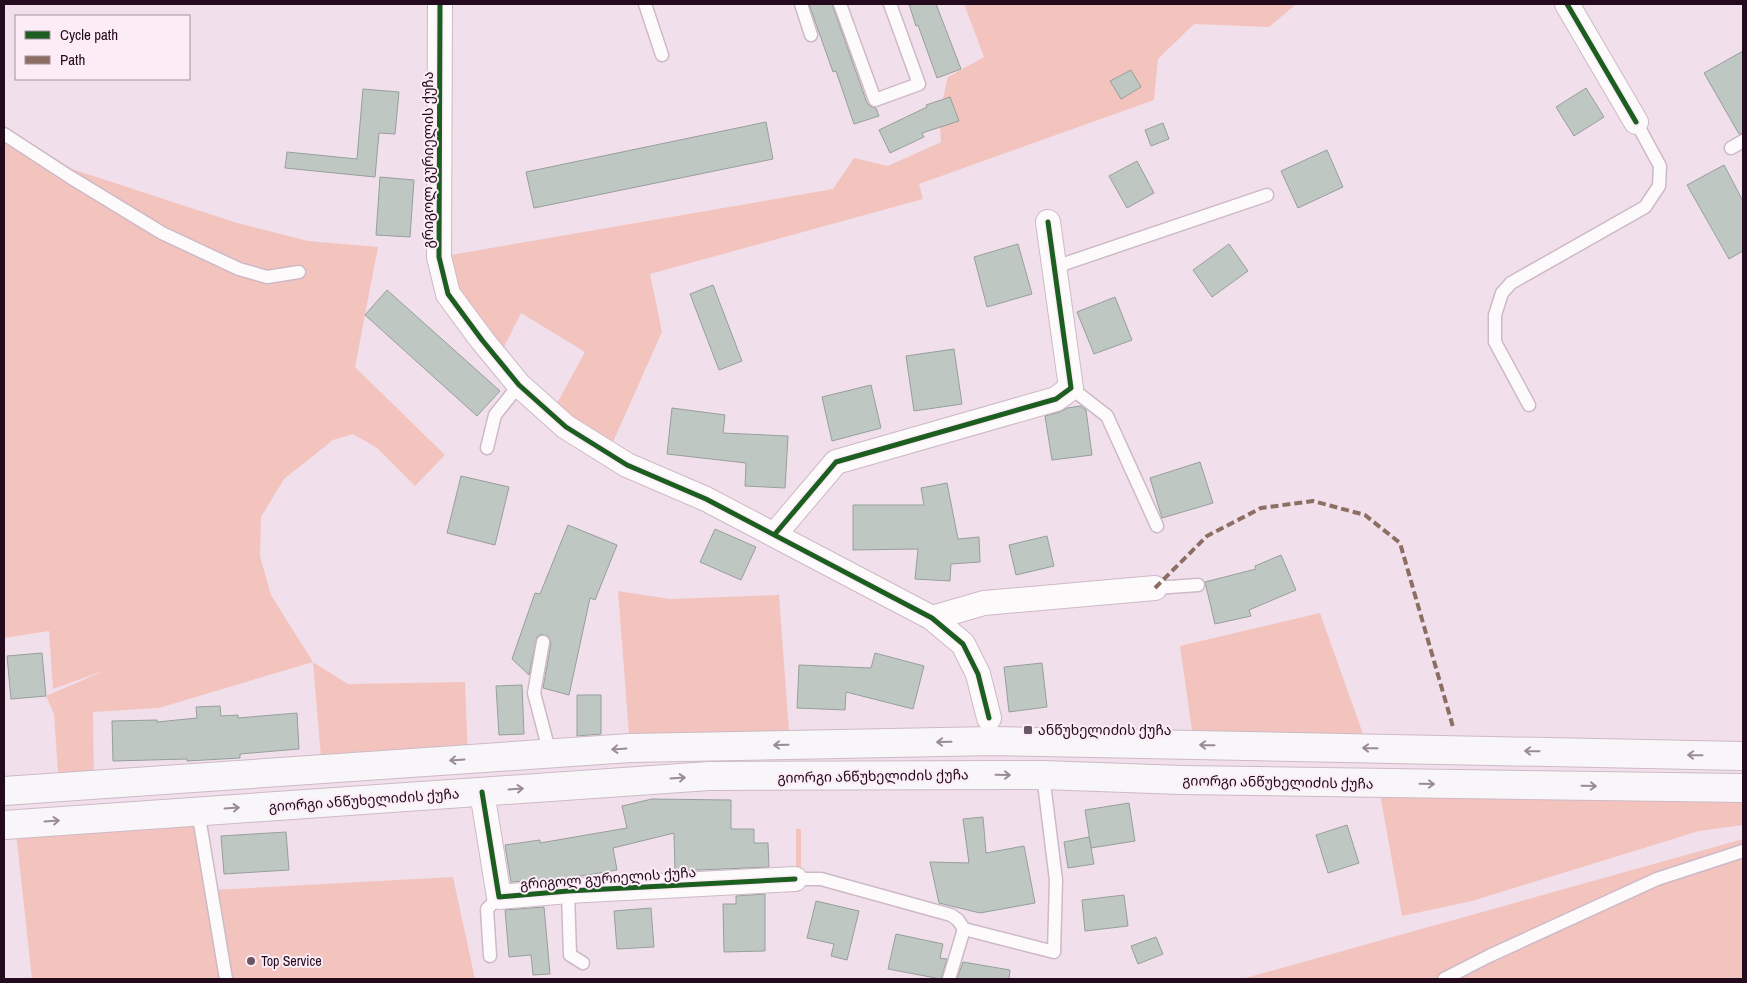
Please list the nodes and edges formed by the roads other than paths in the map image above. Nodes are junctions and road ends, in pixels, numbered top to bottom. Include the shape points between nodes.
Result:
1 (440, 4) edge
2 (645, 4) edge
3 (800, 4) edge
4 (840, 4) edge
5 (890, 4) edge
6 (1567, 4) edge
7 (811, 35) dead end
8 (662, 55) dead end
9 (1636, 122) joint
10 (4, 134) edge
11 (1743, 141) edge
12 (1731, 148) dead end
13 (1267, 195) dead end
14 (1048, 222) dead end
15 (1055, 267) junction
16 (299, 272) dead end
17 (519, 385) junction
18 (1071, 388) junction
19 (1529, 405) dead end
20 (487, 448) dead end
21 (1157, 526) dead end
22 (775, 534) junction
23 (1198, 585) dead end
24 (1155, 588) joint
25 (932, 618) junction
26 (543, 642) dead end
27 (989, 718) dead end
28 (550, 754) junction
29 (1743, 756) edge
30 (1043, 775) junction
31 (1743, 788) edge
32 (4, 791) edge
33 (482, 792) junction
34 (198, 811) junction
35 (4, 825) edge
36 (1743, 851) edge
37 (795, 879) joint
38 (568, 891) junction
39 (498, 897) junction
40 (964, 929) junction
41 (490, 956) dead end
42 (584, 963) dead end
43 (226, 979) edge
44 (949, 979) edge
45 (1444, 979) edge

1 - 17 street, გრიგოლ გურიელის ქუჩა via 439,258 448,294
2 - 8 lane
3 - 7 lane
4 - 5 lane via 875,100 920,84
6 - 9 street
9 - 19 lane via 1660,166 1659,186 1645,207 1510,283 1502,293 1495,315 1496,342
10 - 16 lane via 162,233 230,265 267,277
11 - 12 lane
13 - 15 lane
14 - 15 street
15 - 18 street
17 - 20 lane via 495,415
17 - 22 street, გრიგოლ გურიელის ქუჩა via 566,427 626,465 706,499
18 - 21 lane via 1108,416
18 - 22 street via 1056,399 836,462
22 - 25 street, გრიგოლ გურიელის ქუჩა
23 - 24 lane
24 - 25 street via 984,603
25 - 27 street, გრიგოლ გურიელის ქუჩა via 964,644 978,674
26 - 28 lane via 534,693
29 -> 28 main road via 993,740 630,748
28 -> 32 main road
30 -> 31 main road, გიორგი ანწუხელიძის ქუჩა
33 -> 30 main road, გიორგი ანწუხელიძის ქუჩა via 709,776
30 - 40 lane, გრიგოლ გურიელის ქუჩა via 1056,880 1054,952
34 -> 33 main road, გიორგი ანწუხელიძის ქუჩა
33 - 39 street
35 -> 34 main road, გიორგი ანწუხელიძის ქუჩა
34 - 43 lane
36 - 45 lane via 1657,879
37 - 38 street, გრიგოლ გურიელის ქუჩა
37 - 40 lane, გრიგოლ გურიელის ქუჩა via 821,879 951,915
38 - 39 street, გრიგოლ გურიელის ქუჩა
38 - 42 lane via 570,956
39 - 41 lane via 487,909
40 - 44 lane

